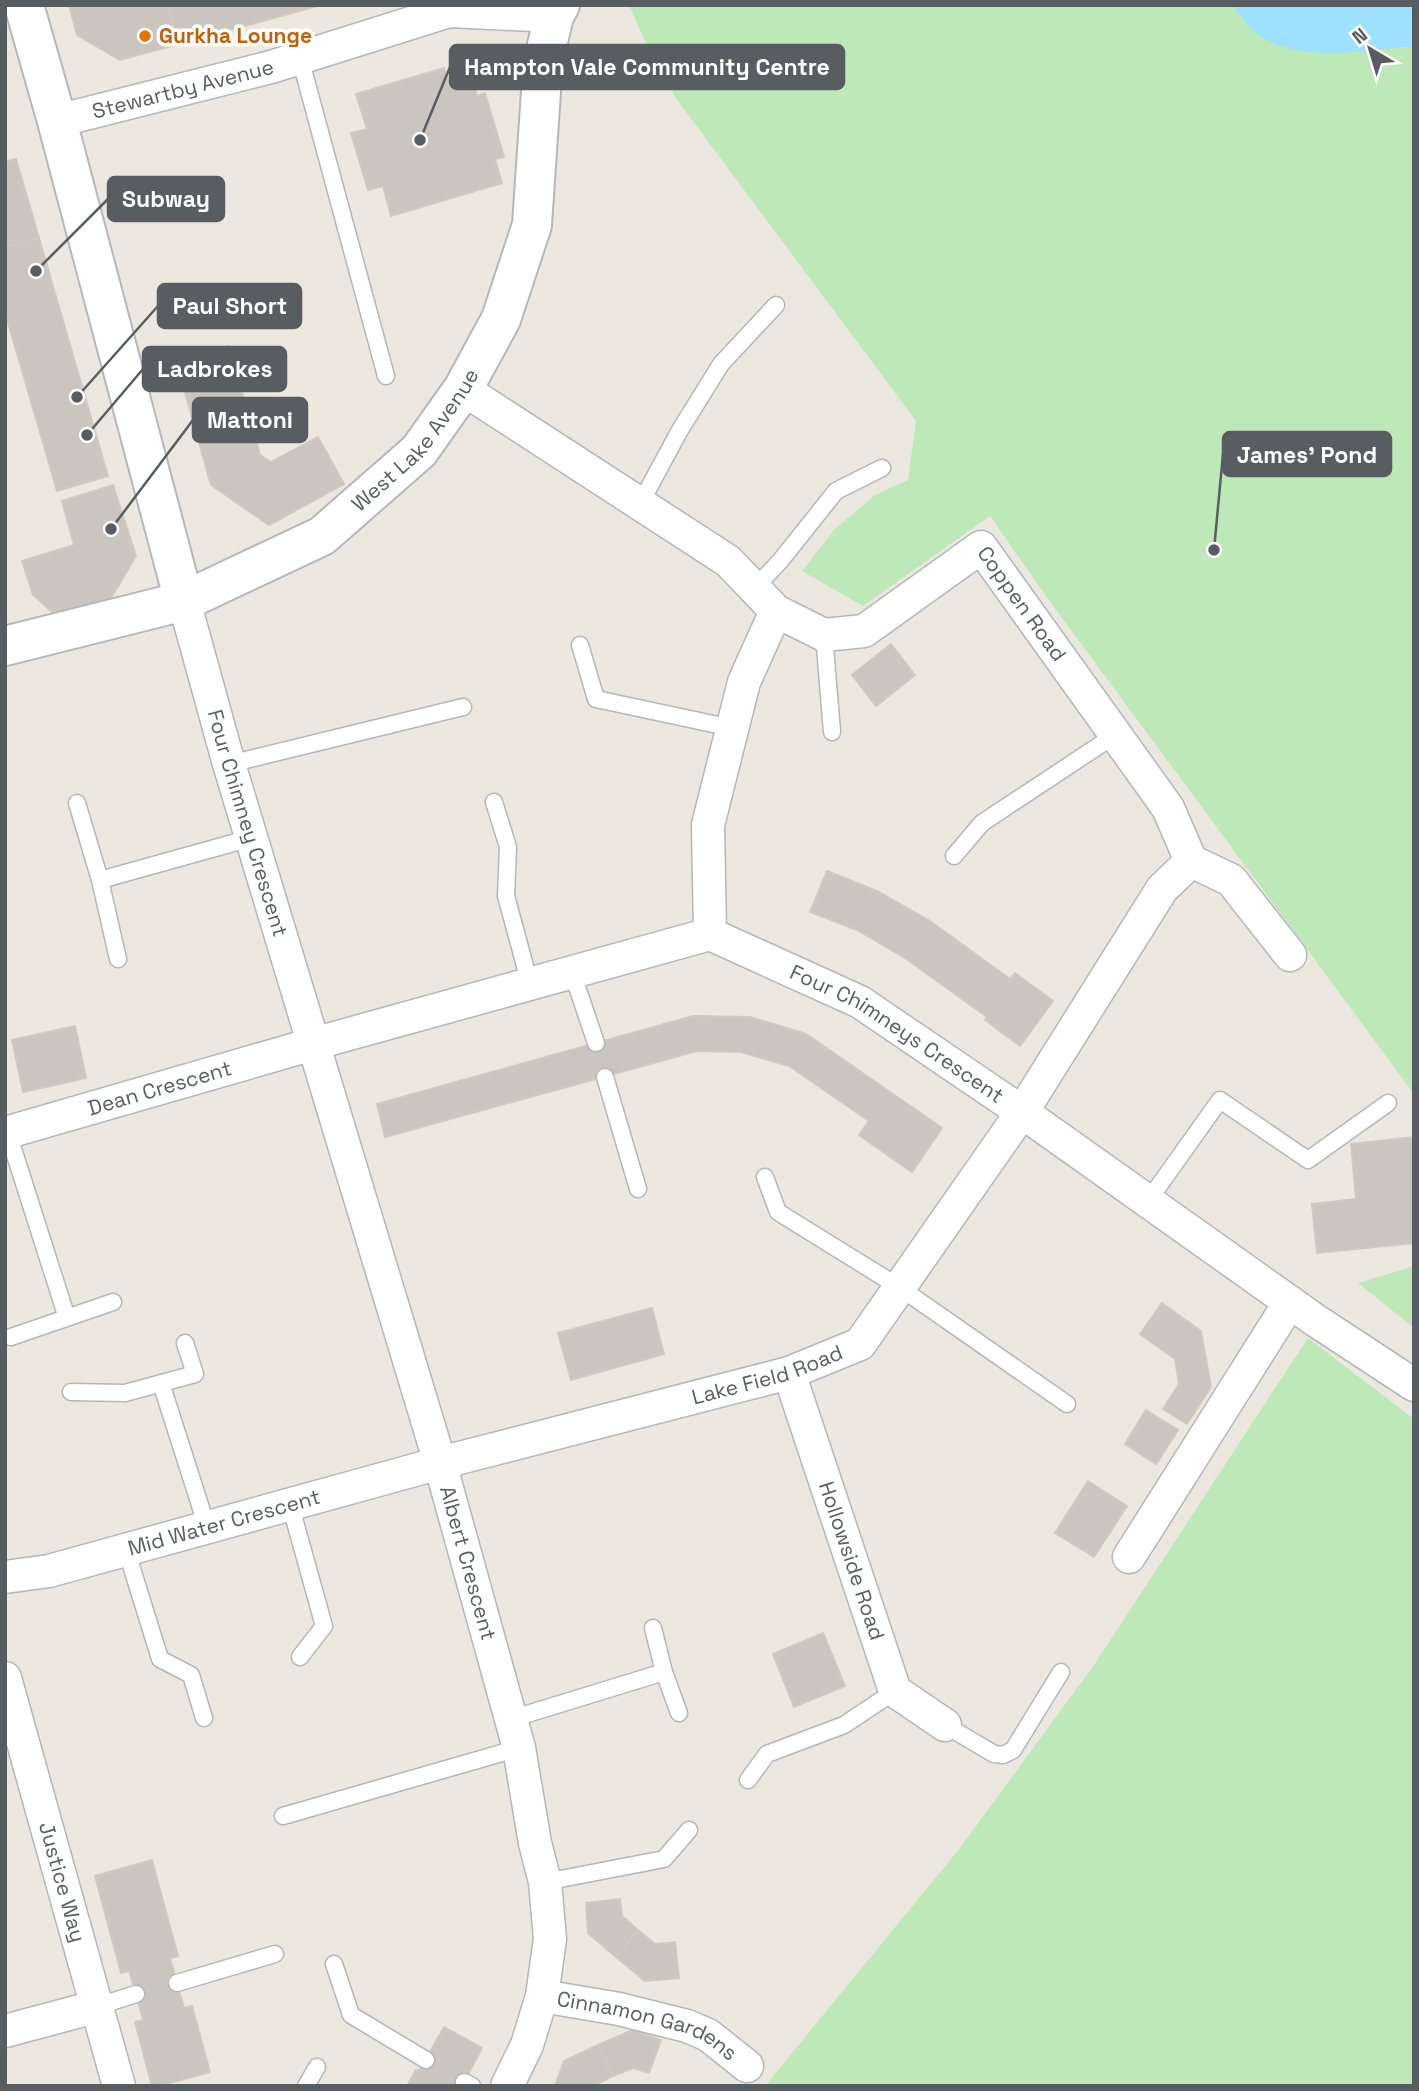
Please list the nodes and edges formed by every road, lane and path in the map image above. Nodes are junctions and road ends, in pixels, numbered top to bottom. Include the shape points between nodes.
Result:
1 (24, 5) edge
2 (557, 10) edge
3 (300, 58) junction
4 (57, 121) junction
5 (776, 304) dead end
6 (386, 376) dead end
7 (463, 390) junction
8 (882, 468) dead end
9 (640, 504) junction
10 (765, 600) junction
11 (184, 601) junction
12 (824, 635) junction
13 (580, 645) dead end
14 (5, 646) edge
15 (463, 707) dead end
16 (732, 728) junction
17 (832, 732) dead end
18 (1115, 735) junction
19 (229, 764) junction
20 (494, 802) dead end
21 (77, 803) dead end
22 (251, 838) junction
23 (954, 856) dead end
24 (1191, 862) junction
25 (100, 880) junction
26 (710, 934) junction
27 (1290, 954) dead end
28 (118, 959) dead end
29 (572, 972) junction
30 (530, 984) junction
31 (313, 1044) junction
32 (596, 1044) dead end
33 (605, 1077) dead end
34 (1388, 1103) dead end
35 (1022, 1112) junction
36 (6, 1133) edge
37 (765, 1177) dead end
38 (638, 1189) dead end
39 (1148, 1201) junction
40 (899, 1287) junction
41 (113, 1302) dead end
42 (1290, 1302) junction
43 (67, 1318) junction
44 (11, 1337) dead end
45 (185, 1343) dead end
46 (789, 1373) junction
47 (161, 1383) junction
48 (1414, 1385) edge
49 (71, 1392) dead end
50 (1067, 1404) dead end
51 (440, 1463) junction
52 (289, 1504) junction
53 (207, 1527) junction
54 (126, 1549) junction
55 (1129, 1557) dead end
56 (5, 1577) edge
57 (653, 1628) dead end
58 (300, 1657) dead end
59 (664, 1672) junction
60 (1061, 1672) dead end
61 (5, 1678) edge
62 (895, 1691) junction
63 (679, 1713) dead end
64 (204, 1718) dead end
65 (945, 1725) joint
66 (515, 1734) junction
67 (748, 1780) dead end
68 (283, 1816) dead end
69 (690, 1830) dead end
70 (545, 1882) junction
71 (275, 1954) dead end
72 (334, 1964) dead end
73 (177, 1983) dead end
74 (136, 1994) dead end
75 (542, 1996) junction
76 (95, 2007) junction
77 (5, 2031) edge
78 (426, 2060) dead end
79 (747, 2066) dead end
80 (317, 2067) dead end
81 (119, 2086) edge
82 (306, 2086) edge
83 (507, 2086) edge

1 - 4 street
2 - 3 street, Stewartby Avenue via 449,11
2 - 7 street, West Lake Avenue via 543,62 532,225 501,319
3 - 4 street, Stewartby Avenue
3 - 6 lane
4 - 11 street
5 - 9 lane via 721,364
7 - 9 street
7 - 11 street, West Lake Avenue via 419,451 322,536
8 - 10 lane via 835,491 781,560
9 - 10 street via 728,561
10 - 12 street
10 - 16 street
11 - 14 street, West Lake Avenue
11 - 19 street, Four Chimney Crescent
12 - 17 lane
12 - 18 street, Coppen Road via 864,631 981,547
13 - 16 lane via 596,699
15 - 19 lane
16 - 26 street via 708,825
18 - 23 lane via 982,823
18 - 24 street, Coppen Road via 1168,808
19 - 22 street, Four Chimney Crescent
20 - 30 lane via 508,847 506,896
21 - 25 lane
22 - 25 lane
22 - 31 street, Four Chimney Crescent
24 - 27 street via 1231,880
24 - 35 street via 1162,889
25 - 28 lane
26 - 29 street
26 - 35 street, Four Chimneys Crescent via 860,1002
29 - 30 street
29 - 32 lane
30 - 31 street
31 - 36 street, Dean Crescent
31 - 51 street, Albert Crescent
33 - 38 lane
34 - 39 lane via 1308,1160 1220,1100
35 - 39 street, Four Chimneys Crescent
35 - 40 street, Lake Field Road
36 - 43 lane
37 - 40 lane via 778,1212
39 - 42 street, Four Chimneys Crescent
40 - 46 street, Lake Field Road via 860,1344
40 - 50 lane
41 - 43 lane
42 - 48 street, Four Chimneys Crescent
42 - 55 street
43 - 44 lane
45 - 47 lane via 195,1374
46 - 51 street, Lake Field Road
46 - 62 street, Hollowside Road
47 - 49 lane via 125,1393
47 - 53 lane
51 - 52 street, Mid Water Crescent
51 - 66 street, Albert Crescent
52 - 53 street, Mid Water Crescent
52 - 58 lane via 324,1626
53 - 54 street, Mid Water Crescent
54 - 56 street, Mid Water Crescent via 48,1571
54 - 64 lane via 159,1659 191,1675
57 - 59 lane
59 - 63 lane
59 - 66 lane
60 - 65 lane via 1013,1750 1003,1755
61 - 76 street, Justice Way
62 - 65 street
62 - 67 lane via 844,1725 767,1755
66 - 68 lane
66 - 70 street, Albert Crescent
69 - 70 lane via 664,1859
70 - 75 street, Albert Crescent via 550,1939
71 - 73 lane
72 - 78 lane via 351,2015
74 - 76 lane
75 - 79 street, Cinnamon Gardens via 687,2026 708,2035
75 - 83 street, Albert Crescent via 527,2045
76 - 77 street
76 - 81 street, Justice Way
80 - 82 lane

